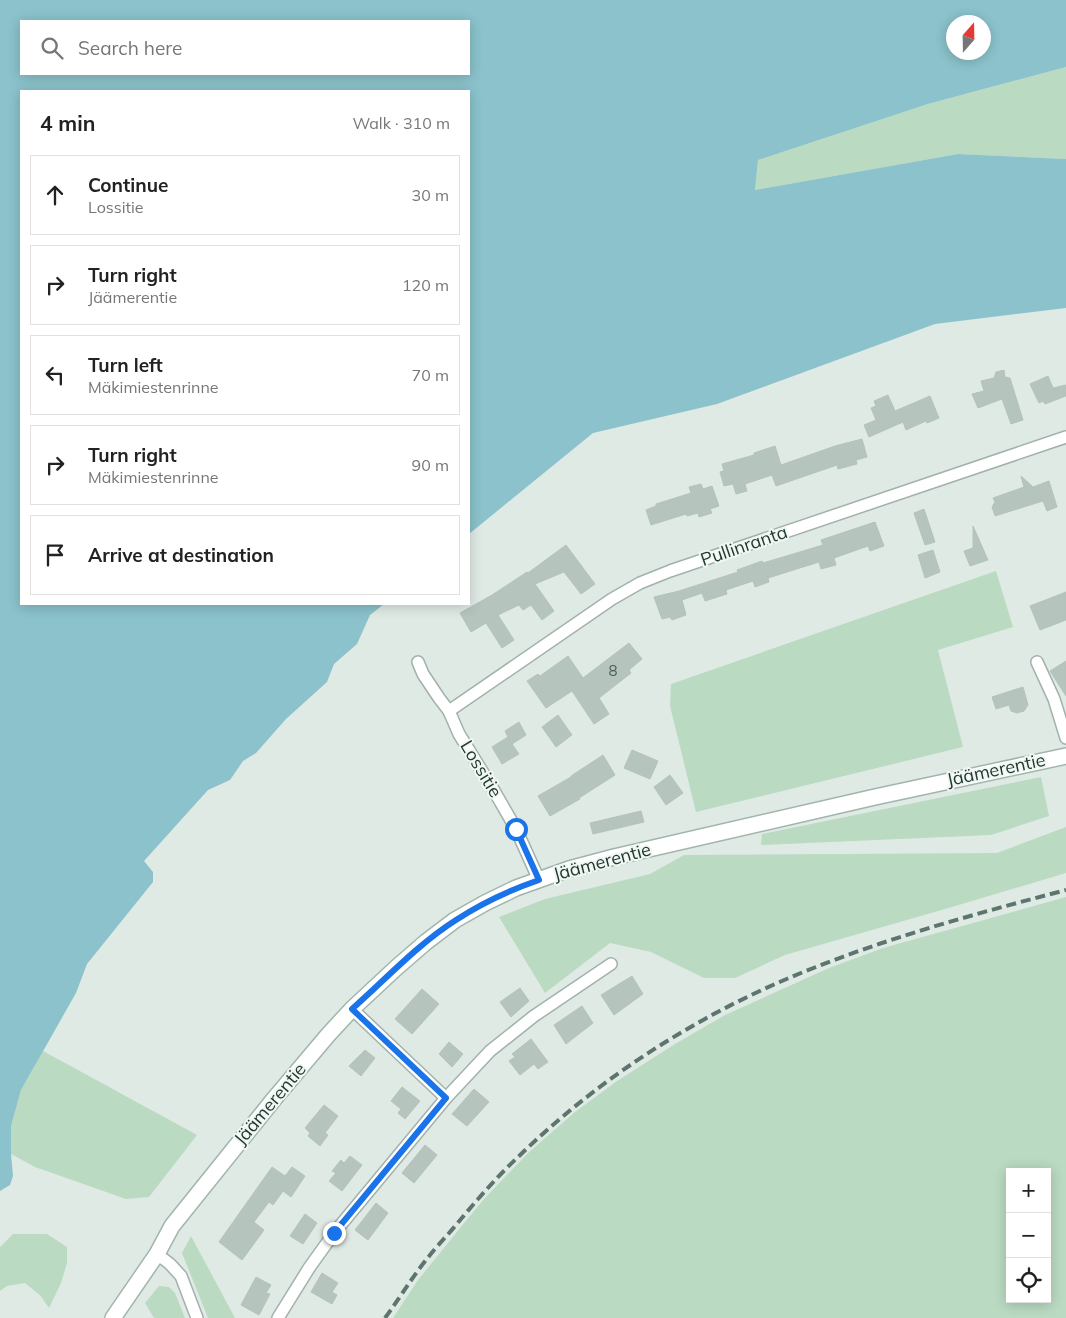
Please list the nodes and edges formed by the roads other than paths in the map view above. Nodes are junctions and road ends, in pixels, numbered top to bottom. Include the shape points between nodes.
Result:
1 (1066, 437) edge
2 (418, 662) dead end
3 (1037, 662) dead end
4 (450, 711) junction
5 (1066, 738) edge
6 (1066, 756) edge
7 (539, 880) junction
8 (611, 964) dead end
9 (352, 1009) junction
10 (446, 1098) junction
11 (157, 1254) junction
12 (113, 1318) edge
13 (197, 1318) edge
14 (278, 1318) edge

1 - 4 street, Pullinranta via 670,571 640,584 612,599
2 - 4 street, Lossitie
3 - 5 street via 1054,699
4 - 7 street, Lossitie via 459,734 516,829
6 - 7 main road, Jäämerentie via 614,857
7 - 9 main road, Jäämerentie via 516,888 455,920
8 - 10 street via 534,1016 490,1051
9 - 10 street
9 - 11 main road, Jäämerentie via 196,1195 172,1226
10 - 14 street via 334,1233
11 - 12 main road, Jäämerentie
11 - 13 street via 181,1276

